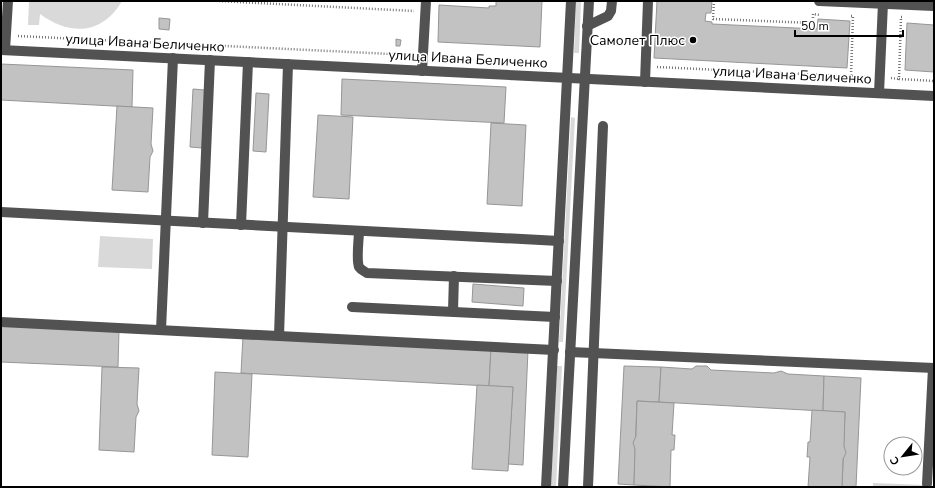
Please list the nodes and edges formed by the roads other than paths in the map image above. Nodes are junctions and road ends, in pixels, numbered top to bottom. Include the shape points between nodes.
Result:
1 (8, 1) edge
2 (426, 1) edge
3 (571, 1) edge
4 (589, 1) edge
5 (612, 1) edge
6 (648, 1) edge
7 (819, 1) edge
8 (883, 3) junction
9 (934, 6) edge
10 (587, 26) junction
11 (3, 50) edge
12 (173, 58) junction
13 (210, 60) junction
14 (248, 62) junction
15 (288, 64) junction
16 (422, 71) junction
17 (567, 78) junction
18 (585, 79) junction
19 (645, 82) junction
20 (879, 94) junction
21 (934, 96) edge
22 (603, 126) dead end
23 (1, 212) edge
24 (166, 221) junction
25 (203, 223) junction
26 (242, 225) junction
27 (283, 227) junction
28 (359, 231) junction
29 (559, 241) junction
30 (454, 276) junction
31 (557, 281) junction
32 (352, 307) dead end
33 (453, 311) junction
34 (555, 316) junction
35 (1, 322) edge
36 (161, 330) junction
37 (279, 336) junction
38 (554, 350) junction
39 (570, 352) junction
40 (593, 353) junction
41 (933, 368) edge
42 (927, 484) dead end
43 (546, 487) edge
44 (563, 487) edge
45 (588, 487) edge

1 - 11 street
2 - 16 street
3 - 17 street
4 - 10 street
5 - 10 street via 608,16
6 - 19 street
7 - 8 street
8 - 9 street
8 - 20 street
10 - 18 street
11 - 12 street, улица Ивана Беличенко
12 - 13 street, улица Ивана Беличенко
12 - 24 street
13 - 14 street, улица Ивана Беличенко
13 - 25 street
14 - 15 street, улица Ивана Беличенко
14 - 26 street
15 - 16 street, улица Ивана Беличенко
15 - 27 street
16 - 17 street, улица Ивана Беличенко
17 - 18 street, улица Ивана Беличенко
17 - 29 street
18 - 19 street, улица Ивана Беличенко
18 - 39 street
19 - 20 street, улица Ивана Беличенко
20 - 21 street, улица Ивана Беличенко
22 - 40 street
23 - 24 street
24 - 25 street
24 - 36 street
25 - 26 street
26 - 27 street
27 - 28 street
27 - 37 street
28 - 29 street
28 - 30 street via 358,261 359,266 367,273
29 - 31 street
30 - 31 street
30 - 33 street
31 - 34 street
32 - 33 street
33 - 34 street
34 - 38 street
35 - 36 street
36 - 37 street
37 - 38 street
38 - 43 street
39 - 40 street
39 - 44 street
40 - 41 street
40 - 45 street
41 - 42 street

